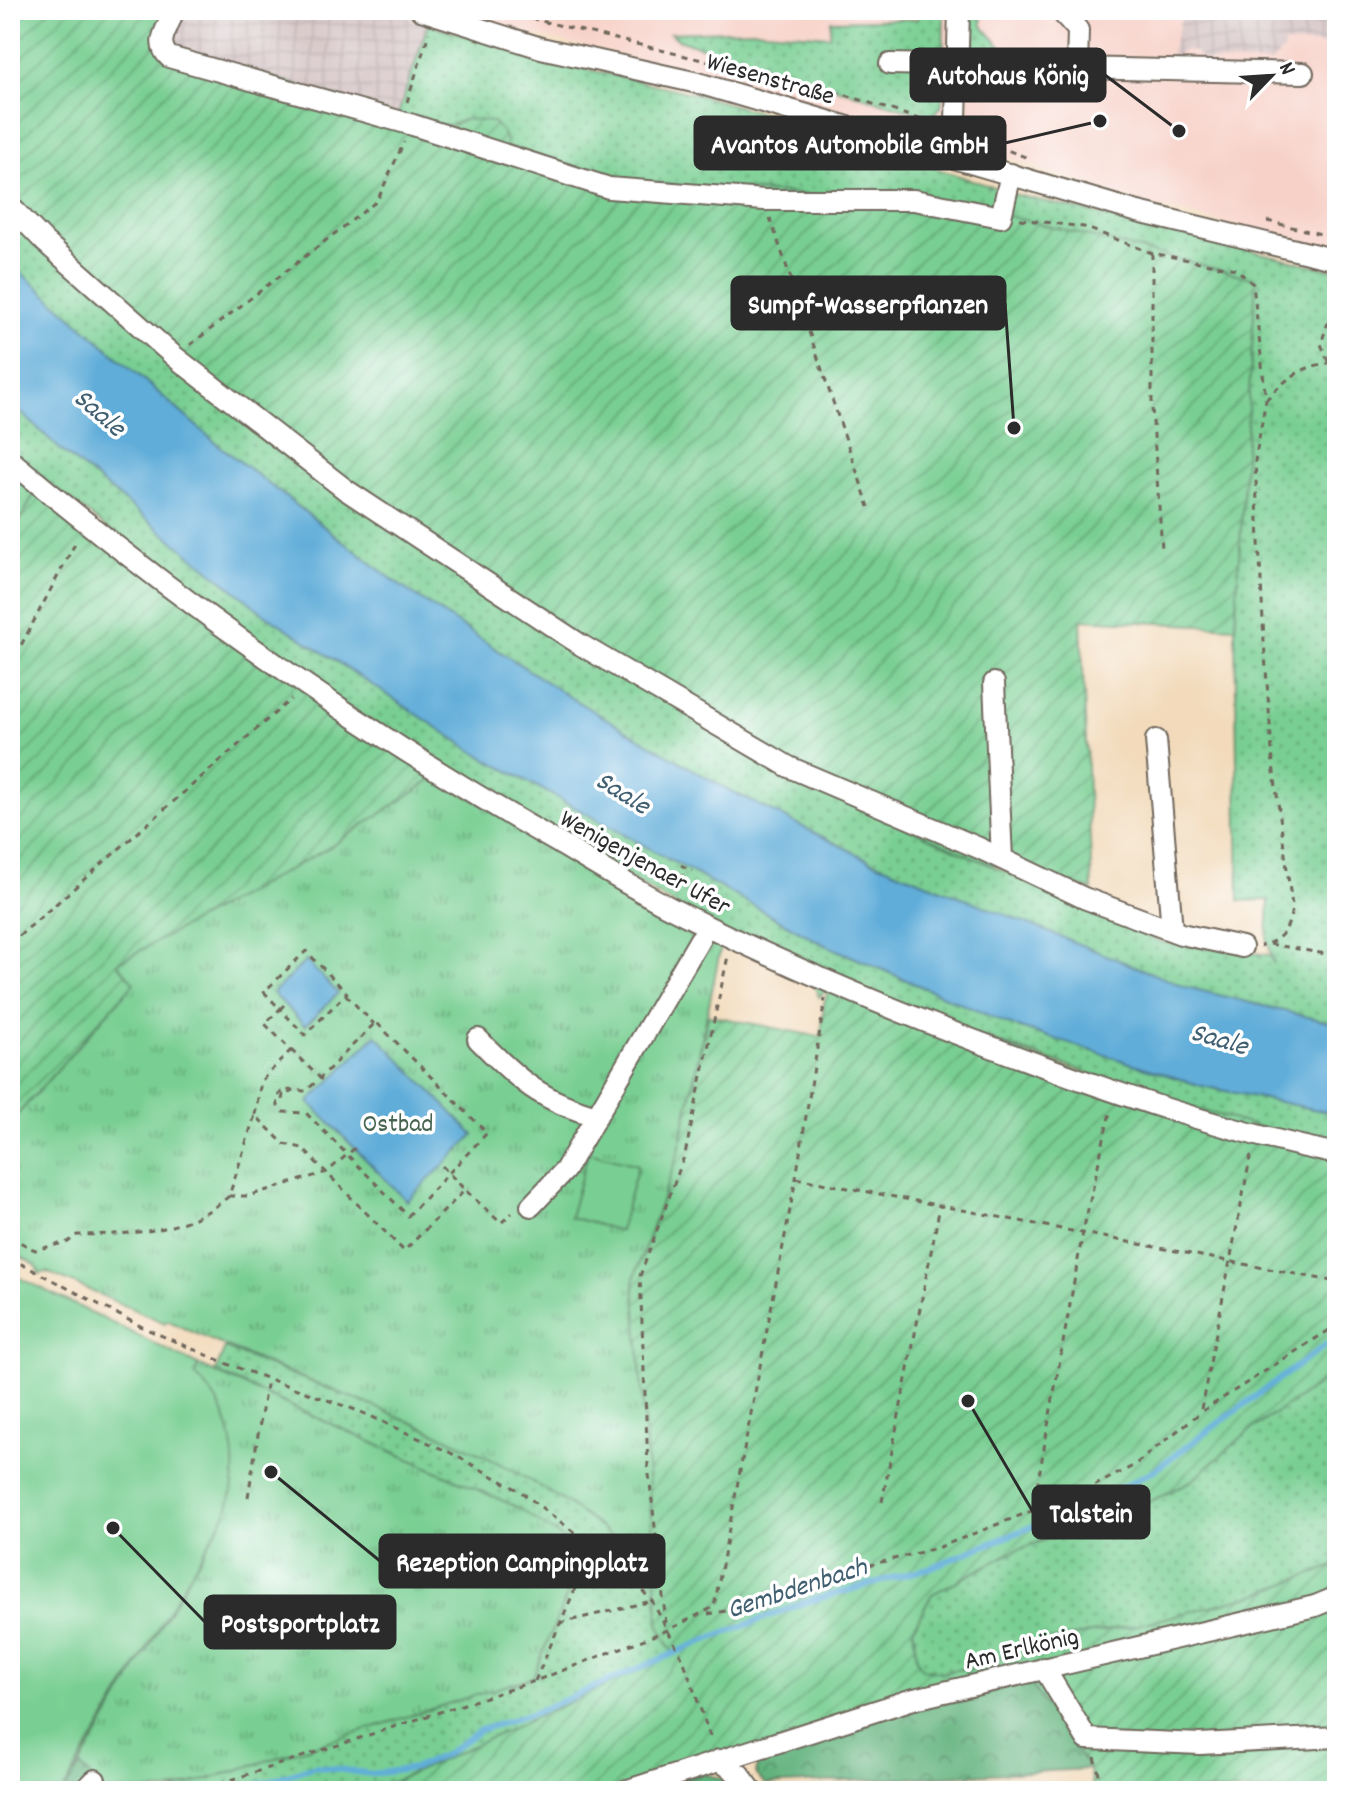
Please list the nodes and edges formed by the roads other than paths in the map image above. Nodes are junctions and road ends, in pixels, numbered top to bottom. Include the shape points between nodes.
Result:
1 (173, 10) edge
2 (959, 10) edge
3 (1060, 10) edge
4 (427, 13) edge
5 (890, 64) dead end
6 (958, 64) junction
7 (1077, 68) junction
8 (1303, 73) dead end
9 (955, 157) junction
10 (1011, 174) junction
11 (10, 206) edge
12 (1331, 259) edge
13 (1337, 276) edge
14 (10, 460) edge
15 (994, 683) dead end
16 (1156, 740) dead end
17 (1002, 859) junction
18 (1172, 930) junction
19 (700, 939) dead end
20 (1242, 947) road end
21 (478, 1039) dead end
22 (597, 1116) junction
23 (1337, 1154) edge
24 (531, 1206) road end
25 (1337, 1597) edge
26 (1044, 1668) junction
27 (1337, 1737) edge
28 (719, 1760) junction
29 (625, 1791) edge
30 (752, 1791) edge

1 - 10 street via 161,40 169,57 406,123 609,188 764,200 914,200 1001,217
2 - 6 street
3 - 7 street via 1078,30
4 - 9 street, Wiesenstraße
5 - 6 street
6 - 7 street
6 - 9 street
7 - 8 street
9 - 10 street, Wiesenstraße
10 - 12 street, Wiesenstraße via 1138,212
11 - 17 street via 175,357 346,490 581,645 789,767
12 - 13 street
14 - 23 street, Wenigenjenaer Ufer via 202,614 305,687 498,809 666,905 937,1027 1114,1093
15 - 17 street
16 - 18 street
17 - 18 street via 1084,898
18 - 20 street
19 - 22 street
21 - 22 street via 521,1083 562,1107
22 - 24 street via 565,1170
25 - 26 street, Am Erlkönig
26 - 27 street via 1087,1739 1200,1744
26 - 28 street, Am Erlkönig via 910,1700
28 - 29 street, Am Erlkönig
28 - 30 street

